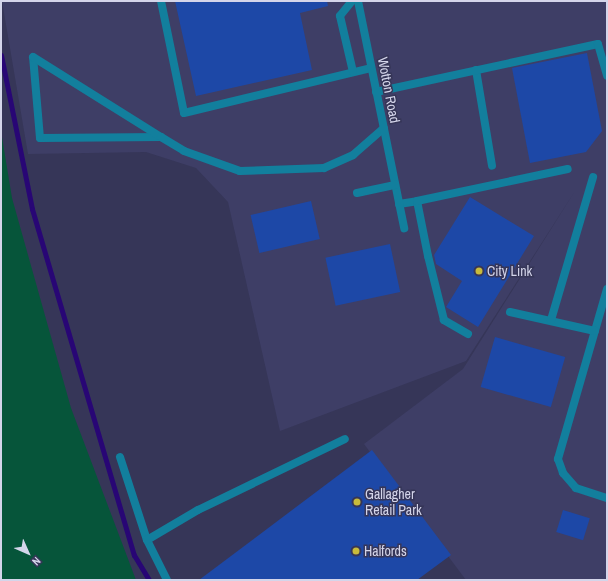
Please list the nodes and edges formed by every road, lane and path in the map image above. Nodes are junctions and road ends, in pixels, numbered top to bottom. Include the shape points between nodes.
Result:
1 (161, 1) edge
2 (352, 1) edge
3 (358, 1) edge
4 (372, 68) junction
5 (476, 70) junction
6 (353, 72) junction
7 (607, 76) edge
8 (376, 92) junction
9 (384, 128) junction
10 (161, 137) junction
11 (492, 166) dead end
12 (568, 169) dead end
13 (593, 177) dead end
14 (395, 184) junction
15 (357, 192) dead end
16 (417, 201) junction
17 (399, 204) junction
18 (404, 228) dead end
19 (607, 289) edge
20 (605, 306) edge
21 (510, 312) dead end
22 (551, 320) junction
23 (595, 331) junction
24 (468, 334) dead end
25 (345, 439) dead end
26 (120, 458) dead end
27 (607, 498) edge
28 (147, 540) junction
29 (167, 580) edge

1 - 6 street via 184,113
2 - 6 street via 340,16
3 - 4 street, Wotton Road
4 - 6 street
4 - 8 street, Wotton Road
5 - 7 street via 598,44
5 - 8 street
5 - 11 street
8 - 9 street, Wotton Road
9 - 10 street via 353,155 324,168 240,171 184,151
9 - 14 street, Wotton Road
10 - 10 street via 40,138 33,57 94,95
12 - 16 street
13 - 22 street
14 - 15 street
14 - 17 street, Wotton Road
16 - 17 street
16 - 24 street via 444,320
17 - 18 street, Wotton Road
19 - 20 street
20 - 23 street
21 - 22 street
22 - 23 street
23 - 27 street via 558,458 563,473 576,488
25 - 28 street via 198,510
26 - 28 street
28 - 29 street

